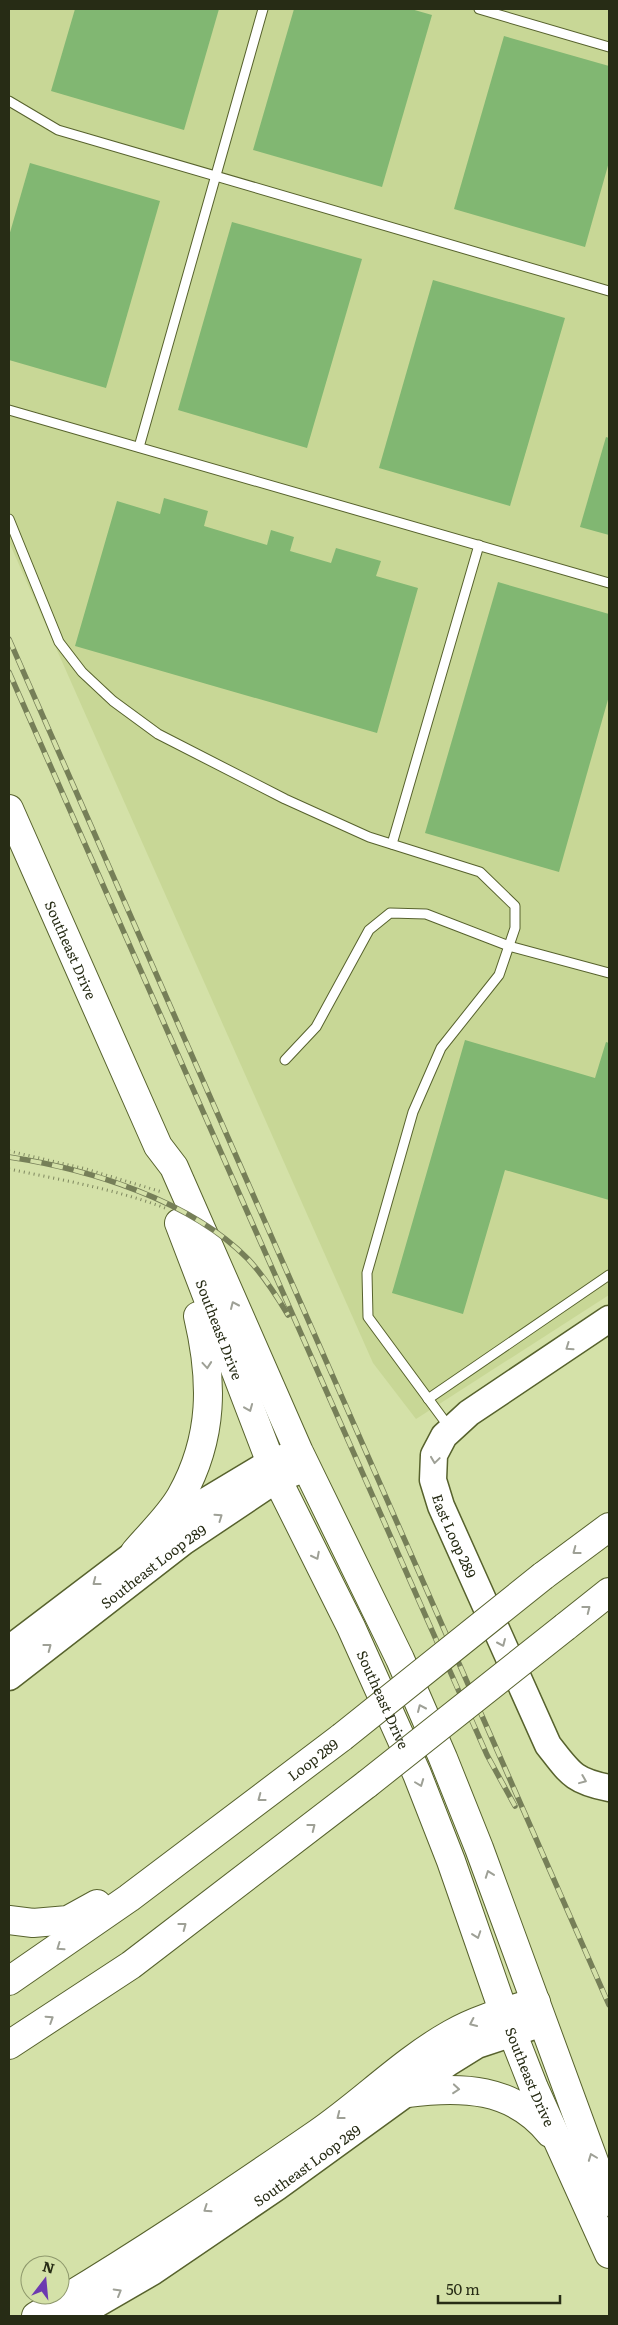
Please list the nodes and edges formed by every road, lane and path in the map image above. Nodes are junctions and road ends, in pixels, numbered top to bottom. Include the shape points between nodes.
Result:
1 (263, 9) edge
2 (478, 9) edge
3 (609, 47) edge
4 (9, 101) edge
5 (216, 176) junction
6 (609, 291) edge
7 (9, 410) edge
8 (139, 448) junction
9 (9, 519) edge
10 (479, 545) junction
11 (609, 583) edge
12 (9, 809) edge
13 (392, 844) junction
14 (509, 946) junction
15 (609, 973) edge
16 (285, 1060) dead end
17 (158, 1146) junction
18 (9, 1151) edge
19 (9, 1169) edge
20 (171, 1203) junction
21 (188, 1248) junction
22 (609, 1275) edge
23 (609, 1319) edge
24 (428, 1399) junction
25 (451, 1430) junction
26 (303, 1460) junction
27 (274, 1470) junction
28 (609, 1527) edge
29 (134, 1552) junction
30 (609, 1592) edge
31 (9, 1649) edge
32 (9, 1677) edge
33 (609, 1788) edge
34 (232, 1820) junction
35 (9, 1920) edge
36 (9, 1981) edge
37 (539, 2013) junction
38 (508, 2022) junction
39 (9, 2045) edge
40 (407, 2093) junction
41 (562, 2148) junction
42 (609, 2202) edge
43 (609, 2254) edge
44 (36, 2316) edge
45 (76, 2316) edge

1 - 5 lane
2 - 3 lane
4 - 5 lane via 58,130
5 - 6 lane
5 - 8 lane
7 - 8 lane
8 - 10 lane
9 - 13 lane via 59,642 82,672 113,702 158,734 285,799
10 - 11 lane
10 - 13 lane
12 - 17 main road, Southeast Drive
13 - 14 lane via 480,872 515,906 515,928
14 - 15 lane
14 - 16 lane via 426,914 390,913 368,930 316,1027
14 - 24 lane via 499,975 441,1048 413,1112 367,1273 368,1317
17 - 20 main road, Southeast Drive via 160,1172
26 -> 17 main road, Southeast Drive via 174,1167
18 - 20 path via 86,1169
19 - 20 path
20 - 21 main road, Southeast Drive
21 -> 27 main road, Southeast Drive
21 -> 29 main road via 209,1385 204,1443 180,1497
22 - 24 lane
23 -> 25 main road, East Loop 289 via 469,1413
24 - 25 lane
25 -> 33 main road, East Loop 289 via 434,1455 433,1480 441,1506 548,1745 572,1776
26 - 27 main road, Southeast Loop 289
37 -> 26 main road, Southeast Drive via 480,1848 443,1758 400,1659
27 - 29 main road, Southeast Loop 289 via 196,1507
32 -> 27 main road, Southeast Loop 289
27 -> 38 main road, Southeast Drive via 351,1626 417,1774
28 -> 34 main road, Loop 289, bridge
29 -> 31 main road, Southeast Loop 289
39 -> 30 main road, bridge via 131,1965
34 - 35 main road via 150,1866 109,1897 68,1920 33,1923
34 -> 36 main road, Loop 289 via 129,1898
37 - 38 main road
42 -> 37 main road, Southeast Drive
38 - 40 main road, Southeast Loop 289
38 - 41 main road, Southeast Drive
38 -> 44 main road via 480,2020 451,2034 320,2131 158,2242
40 -> 41 main road via 450,2088 502,2098 542,2124
45 -> 40 main road, Southeast Loop 289 via 160,2267
41 - 43 main road, Southeast Drive

